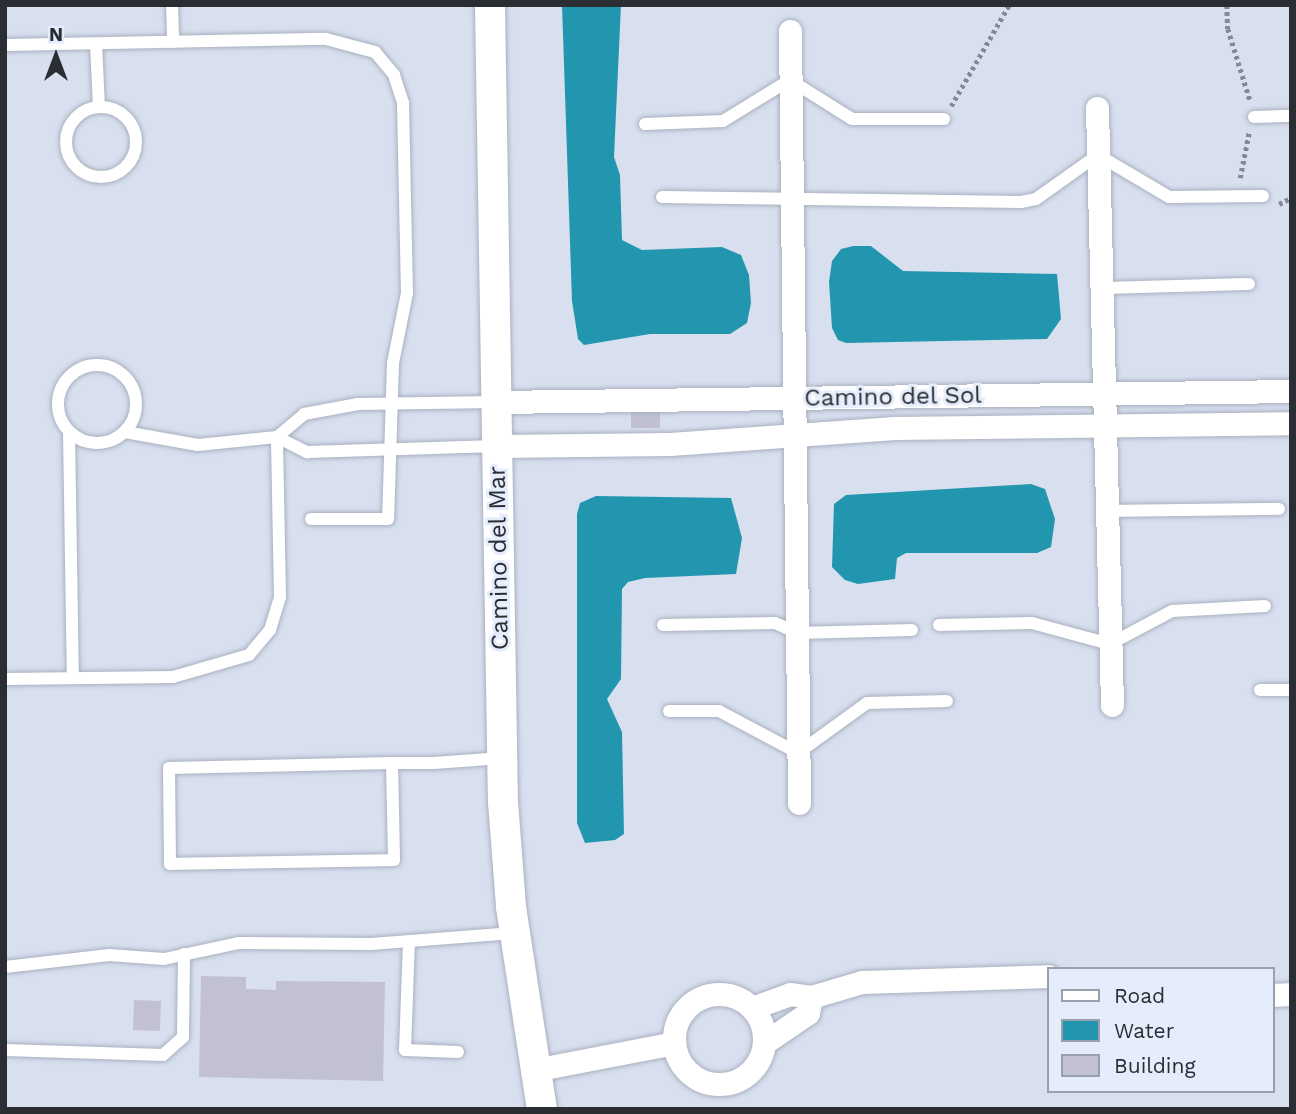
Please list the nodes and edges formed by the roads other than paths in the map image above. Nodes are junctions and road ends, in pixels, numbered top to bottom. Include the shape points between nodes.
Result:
1 (172, 5) edge
2 (490, 5) edge
3 (790, 31) dead end
4 (173, 42) junction
5 (96, 44) junction
6 (5, 46) edge
7 (790, 80) junction
8 (99, 107) junction
9 (1097, 108) dead end
10 (1291, 116) edge
11 (1254, 117) road end
12 (944, 119) road end
13 (645, 124) dead end
14 (1098, 155) junction
15 (792, 196) junction
16 (1263, 196) dead end
17 (662, 197) dead end
18 (1249, 284) dead end
19 (1102, 288) junction
20 (1291, 391) edge
21 (1104, 394) junction
22 (794, 398) junction
23 (496, 402) junction
24 (392, 404) junction
25 (1291, 423) edge
26 (1104, 426) junction
27 (69, 432) junction
28 (125, 432) junction
29 (277, 438) junction
30 (794, 438) junction
31 (497, 446) junction
32 (390, 451) junction
33 (1279, 509) dead end
34 (1107, 511) junction
35 (311, 519) dead end
36 (1265, 606) dead end
37 (663, 625) dead end
38 (939, 625) dead end
39 (912, 630) dead end
40 (797, 633) junction
41 (1110, 644) junction
42 (73, 678) junction
43 (5, 679) edge
44 (1291, 690) edge
45 (1260, 691) dead end
46 (947, 701) dead end
47 (1112, 705) dead end
48 (669, 711) dead end
49 (798, 753) junction
50 (502, 758) junction
51 (392, 763) junction
52 (799, 803) dead end
53 (514, 933) junction
54 (409, 941) junction
55 (184, 954) junction
56 (5, 967) edge
57 (1048, 976) edge
58 (811, 997) junction
59 (751, 1008) junction
60 (674, 1043) junction
61 (764, 1043) junction
62 (5, 1050) edge
63 (458, 1052) dead end
64 (534, 1070) junction
65 (542, 1109) edge

1 - 4 lane
2 - 23 street, Camino del Mar
3 - 7 street
4 - 5 lane
4 - 24 lane via 326,39 375,52 394,75 403,103 407,293 393,363
5 - 6 lane
5 - 8 lane
7 - 12 lane via 852,119
7 - 13 lane via 723,121
7 - 15 street
8 - 8 lane via 80,112 65,143 75,166 92,176 105,177 127,166 136,144 130,121 109,107
9 - 14 street
10 - 11 lane
14 - 15 lane via 1036,199 1021,202
14 - 16 lane via 1169,197
14 - 19 street
15 - 17 lane
15 - 22 street
18 - 19 lane
19 - 21 street
20 - 21 street, Camino del Sol
21 - 22 street, Camino del Sol
21 - 26 street
22 - 23 street, Camino del Sol
22 - 30 street
23 - 24 lane
23 - 31 street, Camino del Mar
24 - 29 lane via 304,414
24 - 32 lane
25 - 26 street, Camino del Sol
26 - 30 street, Camino del Sol via 894,428
26 - 34 street
27 - 28 lane via 101,443
27 - 28 lane via 58,408 60,392 76,371 102,365 116,370 134,389 135,411
27 - 42 lane
28 - 29 lane via 198,444
29 - 32 lane via 307,453
29 - 42 lane via 280,597 270,630 256,647 249,655 173,677
30 - 31 street, Camino del Sol
30 - 40 street
31 - 32 lane
31 - 50 street, Camino del Mar
32 - 35 lane via 388,519
33 - 34 lane
34 - 41 street
36 - 41 lane via 1172,611
37 - 40 lane via 775,623
38 - 41 lane via 1032,623
39 - 40 lane
40 - 49 street
41 - 47 street
42 - 43 lane
44 - 45 lane
46 - 49 lane via 867,704
48 - 49 lane via 719,711
49 - 52 street
50 - 51 lane
50 - 53 street, Camino del Mar
51 - 51 lane via 169,768 170,864 394,860
53 - 54 lane
53 - 64 street, Camino del Mar
54 - 55 lane via 239,943
54 - 63 lane via 405,1050
55 - 56 lane via 164,959 109,955
55 - 62 lane via 183,1037 163,1055
57 - 58 street via 862,982
58 - 59 street via 790,994
58 - 61 street via 808,1013
59 - 60 street via 721,993 696,1000 678,1018
59 - 61 street via 760,1019
60 - 61 street via 683,1067 693,1076 718,1084 744,1076 761,1055
60 - 64 street
64 - 65 street, Camino del Mar

